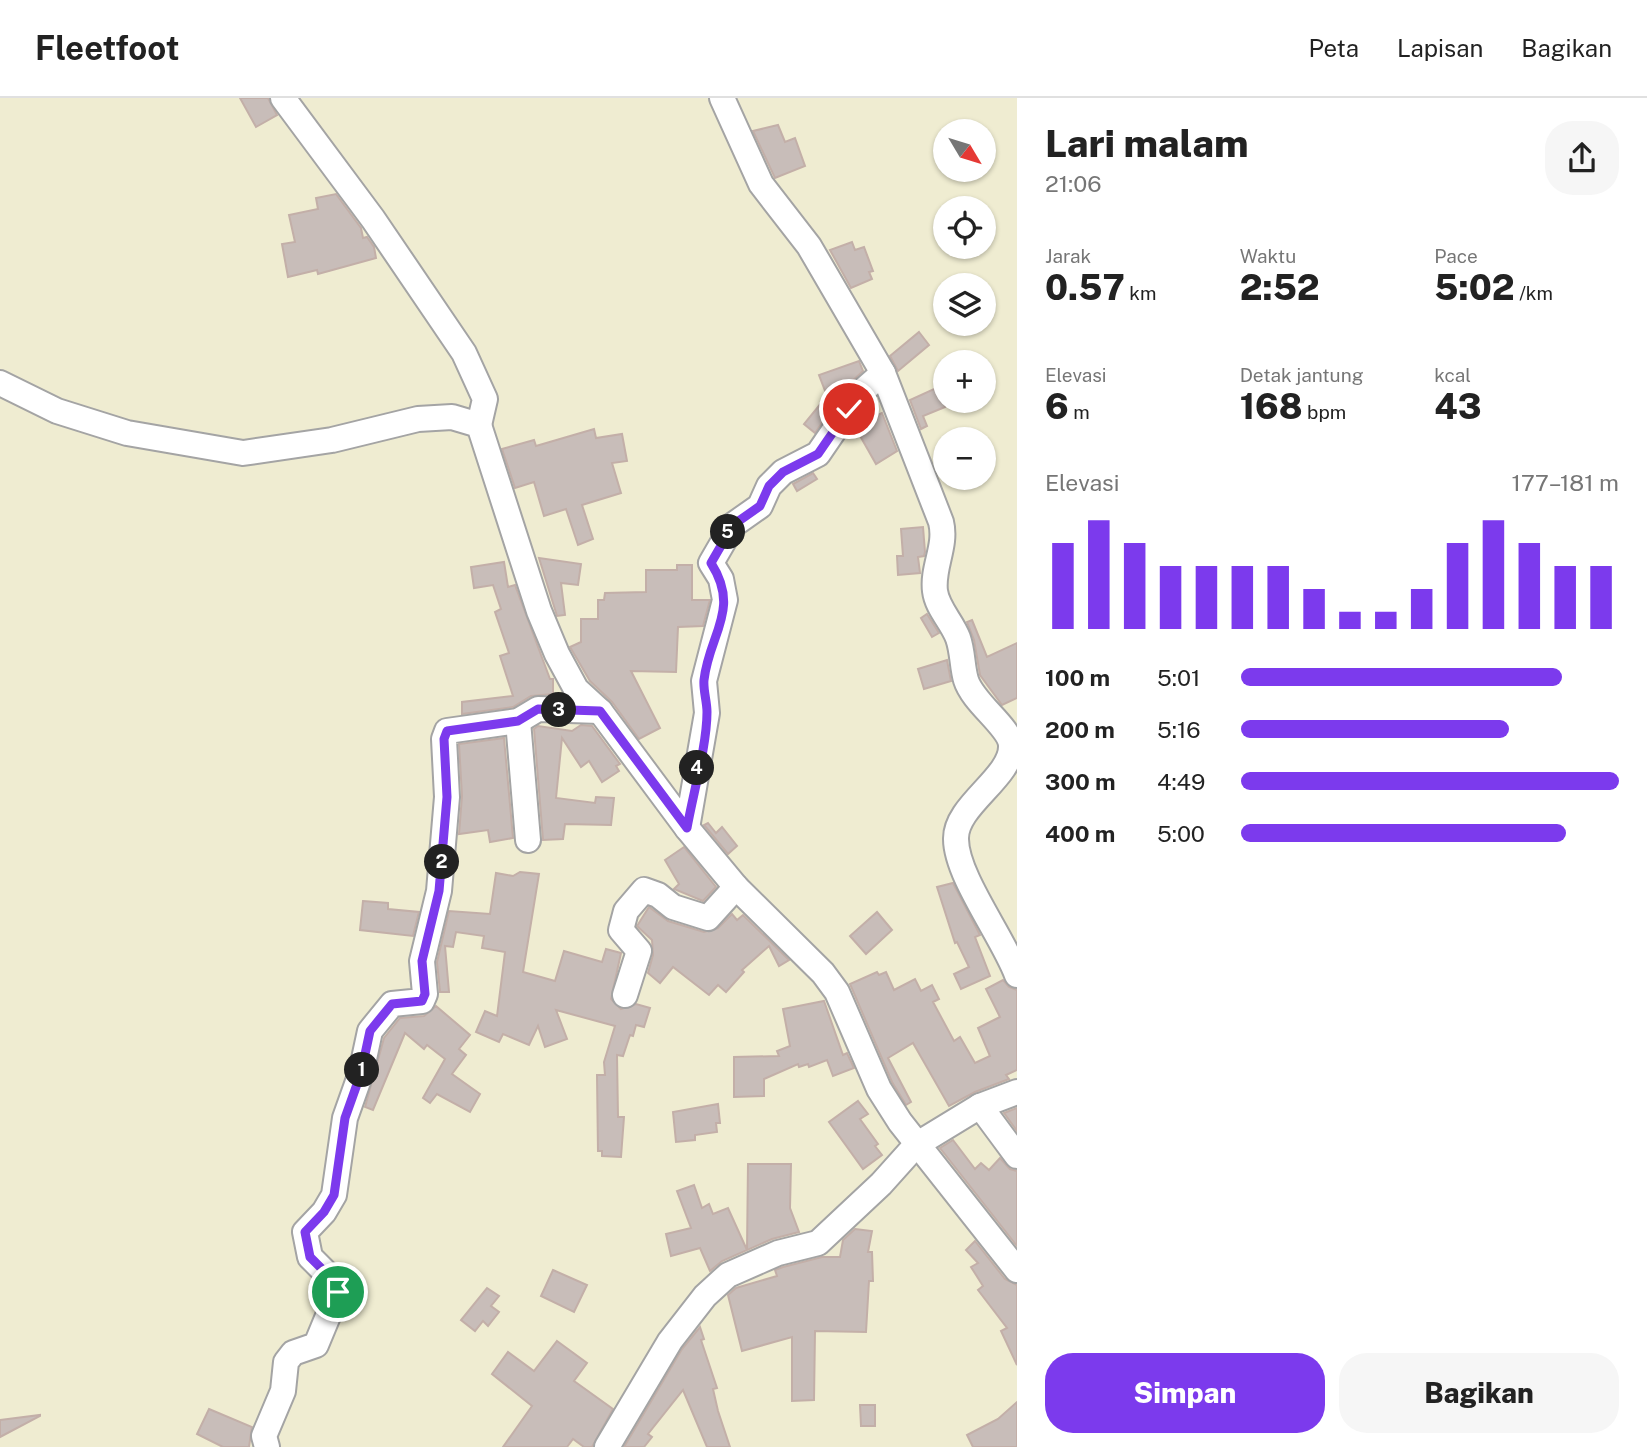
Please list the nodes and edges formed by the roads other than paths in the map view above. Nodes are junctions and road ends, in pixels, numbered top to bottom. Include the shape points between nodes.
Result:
1 (283, 98) edge
2 (722, 98) edge
3 (883, 373) junction
4 (0, 383) edge
5 (479, 425) junction
6 (600, 711) junction
7 (518, 721) junction
8 (687, 828) junction
9 (528, 840) dead end
10 (736, 887) junction
11 (1017, 975) edge
12 (625, 995) dead end
13 (1017, 1091) edge
14 (981, 1107) junction
15 (916, 1145) junction
16 (1017, 1157) edge
17 (1017, 1270) edge
18 (267, 1447) edge
19 (607, 1447) edge

1 - 5 street via 464,353 485,399
2 - 3 street via 761,184 809,246
3 - 8 street via 859,394 818,454 783,472 769,486 760,506 733,525 711,563 721,579 725,600 704,681 707,713
3 - 11 street via 941,522 944,535 935,591 958,638 966,681 975,699 1010,737 1012,748 957,826 956,841 968,877
4 - 5 street via 57,411 127,433 243,453 332,440 418,419 452,417
5 - 6 street via 557,654 576,689
6 - 7 street via 538,709
6 - 8 street
7 - 9 street
7 - 18 street via 447,731 444,739 447,797 439,891 422,961 425,994 422,1001 392,1004 370,1031 345,1118 334,1195 305,1232 310,1257 338,1285 338,1292 316,1345 293,1353 286,1362 283,1391 264,1436
8 - 10 street
10 - 12 street via 708,918 673,907 644,890 622,920 621,930 639,951
10 - 15 street via 837,992 879,1089
13 - 14 street
14 - 15 street
14 - 16 street
15 - 17 street
15 - 19 street via 818,1242 728,1275 705,1296 670,1341

